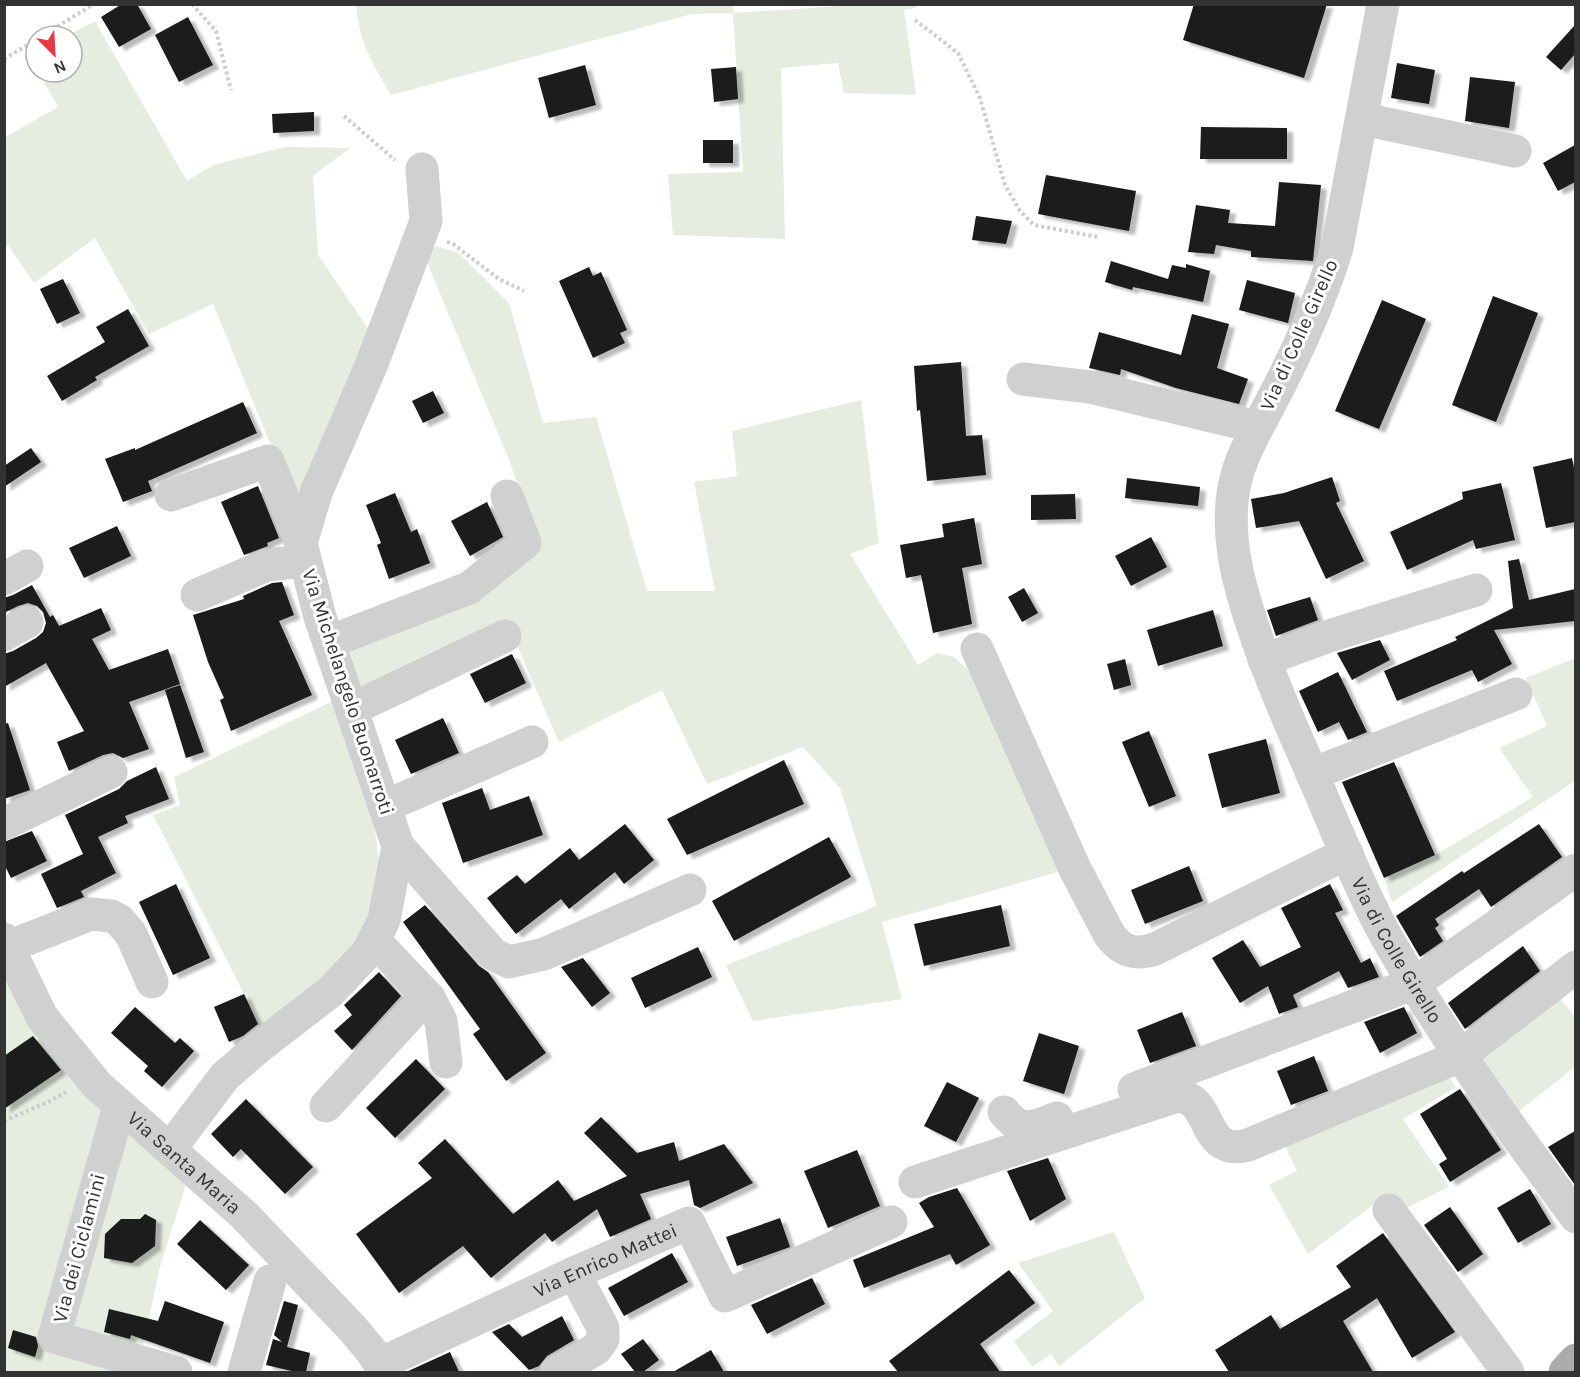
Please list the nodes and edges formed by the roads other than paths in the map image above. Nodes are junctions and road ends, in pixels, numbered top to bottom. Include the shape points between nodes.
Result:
1 (1383, 4) edge
2 (1363, 119) junction
3 (1515, 151) dead end
4 (423, 177) road end
5 (1023, 379) dead end
6 (1257, 427) junction
7 (171, 495) dead end
8 (507, 496) dead end
9 (303, 552) junction
10 (1476, 590) dead end
11 (197, 595) dead end
12 (505, 636) dead end
13 (329, 642) junction
14 (977, 649) dead end
15 (1264, 660) junction
16 (1516, 694) dead end
17 (352, 709) junction
18 (532, 742) dead end
19 (111, 772) dead end
20 (1312, 774) junction
21 (386, 806) junction
22 (4, 824) edge
23 (398, 846) junction
24 (1347, 853) junction
25 (1575, 870) edge
26 (690, 890) dead end
27 (374, 940) junction
28 (6, 943) edge
29 (1575, 967) edge
30 (152, 982) dead end
31 (1415, 983) junction
32 (429, 998) junction
33 (1460, 1056) junction
34 (446, 1062) dead end
35 (326, 1106) dead end
36 (119, 1107) junction
37 (1004, 1112) dead end
38 (170, 1149) junction
39 (915, 1182) dead end
40 (1389, 1210) dead end
41 (1575, 1217) edge
42 (891, 1222) dead end
43 (574, 1273) junction
44 (270, 1281) dead end
45 (1575, 1360) edge
46 (382, 1368) edge
47 (176, 1372) edge
48 (244, 1372) edge
49 (556, 1372) edge
50 (1508, 1372) edge
51 (1565, 1372) edge

1 - 2 street, Via di Colle Girello
2 - 3 street
2 - 6 street, Via di Colle Girello via 1333,262
4 - 9 street, Via Michelangelo Buonarroti via 426,221 371,366 316,493
5 - 6 street via 1090,387
6 - 15 street, Via di Colle Girello via 1236,477 1231,528 1239,582
7 - 9 street via 268,461
8 - 13 street via 525,543 469,588
9 - 11 street
9 - 13 street, Via Michelangelo Buonarroti
10 - 15 street
12 - 17 street
13 - 17 street, Via Michelangelo Buonarroti
14 - 24 street via 1075,869 1109,934 1124,950 1155,949
15 - 20 street, Via di Colle Girello
16 - 20 street
17 - 21 street, Via Michelangelo Buonarroti
18 - 21 street
19 - 22 street
20 - 24 street, Via di Colle Girello
21 - 23 street, Via Michelangelo Buonarroti
23 - 26 street via 493,954 509,962 544,954
23 - 27 street, Via Michelangelo Buonarroti via 384,920
24 - 31 street, Via di Colle Girello via 1382,928
25 - 31 street
27 - 32 street
27 - 38 street, Via Michelangelo Buonarroti via 368,952 330,992 225,1076
28 - 30 street via 91,914 111,916 131,934
28 - 36 street, Via Santa Maria via 42,1017
29 - 33 street
31 - 33 street, Via di Colle Girello
31 - 37 street via 1040,1124 1018,1126
32 - 34 street via 441,1021
32 - 35 street
33 - 39 street via 1241,1147 1222,1144 1195,1103 1176,1096
33 - 41 street, Via di Colle Girello
36 - 38 street, Via Santa Maria
36 - 47 street, Via dei Ciclamini via 54,1337
38 - 46 street, Via Santa Maria via 244,1215 352,1329
40 - 50 street
42 - 43 street, Via Enrico Mattei via 725,1296 689,1223
43 - 46 street, Via Enrico Mattei
43 - 49 street via 603,1328 603,1339 596,1349
44 - 48 street
45 - 51 main road

